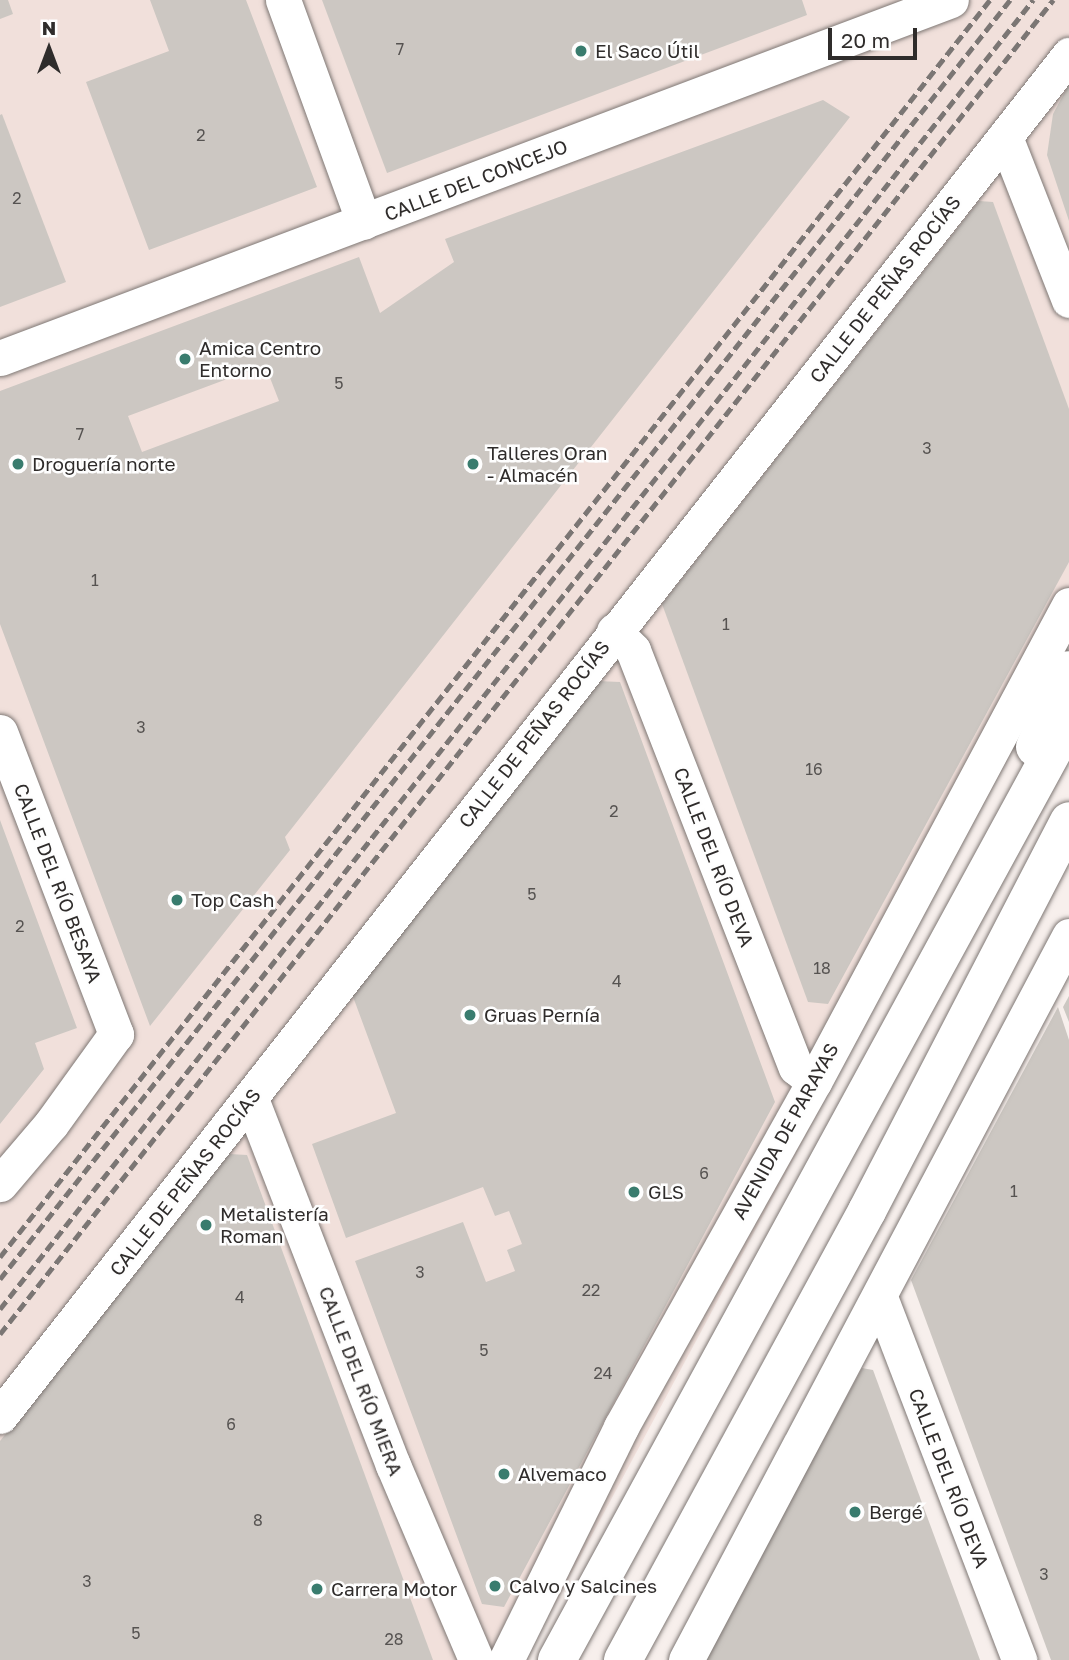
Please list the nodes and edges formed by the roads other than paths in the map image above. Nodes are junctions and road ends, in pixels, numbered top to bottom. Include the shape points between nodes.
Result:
1 (283, 0) edge
2 (951, 0) edge
3 (1069, 55) edge
4 (1005, 137) junction
5 (364, 222) junction
6 (1069, 300) edge
7 (0, 358) edge
8 (1069, 605) edge
9 (614, 631) junction
10 (1069, 670) edge
11 (1069, 721) edge
12 (0, 732) edge
13 (1069, 821) edge
14 (1069, 836) edge
15 (965, 909) junction
16 (1011, 935) junction
17 (1069, 936) edge
18 (814, 1082) junction
19 (251, 1099) junction
20 (0, 1184) edge
21 (880, 1297) junction
22 (0, 1416) edge
23 (476, 1660) edge
24 (506, 1660) edge
25 (557, 1660) edge
26 (623, 1660) edge
27 (685, 1660) edge
28 (1019, 1660) edge

1 - 5 street
2 - 5 street, CALLE DEL CONCEJO
3 - 4 street, CALLE DE PEÑAS ROCÍAS
4 - 6 street
4 - 9 street, CALLE DE PEÑAS ROCÍAS
5 - 7 street, CALLE DEL CONCEJO
8 - 18 street, AVENIDA DE PARAYAS
9 - 18 street, CALLE DEL RÍO DEVA via 633,650 796,1067
9 - 19 street, CALLE DE PEÑAS ROCÍAS
10 - 15 highway
11 - 15 highway
12 - 20 street, CALLE DEL RÍO BESAYA via 116,1034 51,1124
13 - 16 highway
14 - 16 highway
15 - 25 highway
16 - 26 highway
17 - 21 street
18 - 24 street, AVENIDA DE PARAYAS via 621,1427
19 - 22 street, CALLE DE PEÑAS ROCÍAS
19 - 23 street, CALLE DEL RÍO MIERA via 393,1465
21 - 27 street
21 - 28 street, CALLE DEL RÍO DEVA

